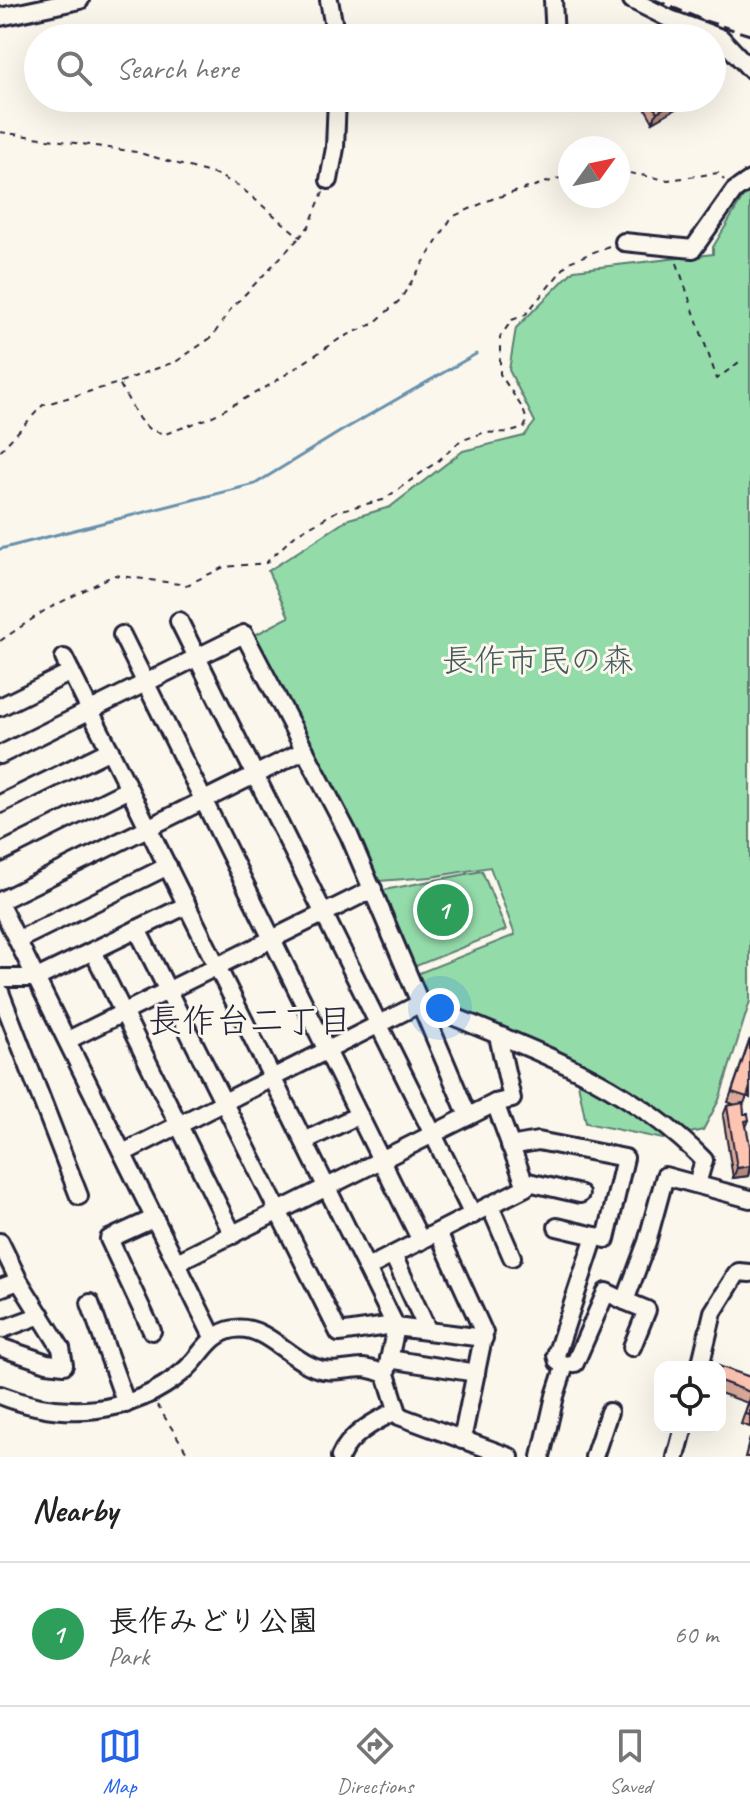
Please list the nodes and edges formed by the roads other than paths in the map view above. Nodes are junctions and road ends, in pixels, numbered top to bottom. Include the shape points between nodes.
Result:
1 (80, 0) edge
2 (329, 0) edge
3 (553, 0) edge
4 (632, 0) edge
5 (0, 17) edge
6 (333, 24) edge
7 (554, 24) edge
8 (683, 24) edge
9 (726, 43) edge
10 (750, 69) edge
11 (336, 112) edge
12 (329, 180) road end
13 (750, 180) edge
14 (624, 242) road end
15 (179, 621) dead end
16 (122, 635) dead end
17 (197, 657) junction
18 (145, 683) junction
19 (0, 707) edge
20 (90, 711) junction
21 (110, 750) junction
22 (305, 750) junction
23 (0, 755) edge
24 (255, 775) junction
25 (129, 789) junction
26 (203, 800) junction
27 (0, 804) edge
28 (148, 828) junction
29 (0, 853) edge
30 (168, 866) junction
31 (373, 889) junction
32 (0, 903) edge
33 (187, 905) junction
34 (324, 913) junction
35 (137, 929) junction
36 (272, 939) junction
37 (18, 940) junction
38 (93, 951) junction
39 (217, 966) junction
40 (37, 978) junction
41 (1, 979) edge
42 (167, 990) junction
43 (421, 1003) junction
44 (123, 1012) junction
45 (379, 1025) junction
46 (498, 1036) junction
47 (68, 1040) junction
48 (327, 1051) junction
49 (272, 1078) junction
50 (224, 1103) junction
51 (495, 1103) junction
52 (359, 1115) junction
53 (468, 1116) junction
54 (179, 1125) junction
55 (433, 1134) junction
56 (304, 1141) junction
57 (510, 1146) junction
58 (123, 1153) junction
59 (381, 1160) junction
60 (524, 1181) junction
61 (697, 1184) junction
62 (327, 1188) junction
63 (580, 1194) dead end
64 (79, 1196) dead end
65 (750, 1199) edge
66 (490, 1206) junction
67 (278, 1212) junction
68 (473, 1215) junction
69 (155, 1218) junction
70 (557, 1227) dead end
71 (438, 1232) junction
72 (233, 1235) junction
73 (595, 1236) junction
74 (421, 1241) junction
75 (0, 1243) edge
76 (393, 1255) junction
77 (512, 1257) dead end
78 (177, 1262) junction
79 (367, 1268) junction
80 (750, 1273) edge
81 (19, 1281) junction
82 (0, 1288) edge
83 (625, 1301) junction
84 (90, 1303) dead end
85 (41, 1315) junction
86 (396, 1327) junction
87 (0, 1330) edge
88 (152, 1331) dead end
89 (428, 1331) junction
90 (213, 1337) junction
91 (484, 1338) junction
92 (0, 1347) edge
93 (632, 1347) dead end
94 (701, 1361) edge
95 (565, 1365) junction
96 (388, 1366) junction
97 (476, 1373) junction
98 (0, 1395) edge
99 (126, 1404) junction
100 (396, 1411) junction
101 (609, 1412) dead end
102 (682, 1433) edge
103 (462, 1440) junction
104 (340, 1457) edge
105 (510, 1457) edge
106 (541, 1457) edge
107 (594, 1457) edge
108 (676, 1457) edge

1 - 5 street
2 - 6 street
3 - 7 street
4 - 8 street
9 - 10 street
11 - 12 street
13 - 14 street via 734,191 693,249
15 - 17 street
16 - 18 street
17 - 18 street
17 - 22 street via 244,634
17 - 24 street
18 - 20 street
18 - 26 street
19 - 20 street via 68,665
20 - 21 street
20 - 23 street
21 - 25 street
21 - 27 street
22 - 24 street
22 - 31 street
24 - 26 street
24 - 34 street
25 - 28 street
25 - 29 street
26 - 28 street
26 - 36 street
28 - 30 street
28 - 32 street
30 - 33 street
30 - 37 street
31 - 34 street
31 - 43 street
32 - 37 street
33 - 35 street
33 - 39 street
34 - 36 street
34 - 45 street
35 - 38 street
35 - 42 street
36 - 39 street
36 - 48 street
37 - 40 street
38 - 40 street
38 - 44 street
39 - 42 street
39 - 49 street
40 - 41 street
40 - 47 street
41 - 64 street
42 - 44 street
42 - 50 street
43 - 45 street
43 - 46 street
43 - 53 street
44 - 47 street
44 - 54 street
45 - 48 street
45 - 55 street
46 - 51 street via 512,1099
46 - 61 street via 602,1082 674,1131 704,1160
47 - 58 street
48 - 49 street
48 - 52 street
49 - 50 street
49 - 56 street
50 - 54 street
50 - 67 street
51 - 53 street
51 - 57 street
52 - 56 street
52 - 59 street
53 - 55 street
54 - 58 street
54 - 72 street
55 - 59 street
55 - 68 street
56 - 62 street
57 - 60 street
57 - 73 street via 538,1141 625,1158 606,1239
58 - 69 street
59 - 62 street
59 - 74 street
60 - 63 street
60 - 66 street via 526,1187
61 - 65 street
61 - 83 street via 665,1176
62 - 67 street
62 - 79 street
66 - 68 street
66 - 77 street
67 - 72 street
67 - 86 street via 339,1333
68 - 71 street
69 - 78 street
69 - 88 street via 109,1239
70 - 73 street
71 - 74 street
71 - 91 street
72 - 78 street
73 - 95 street via 556,1355
74 - 76 street
75 - 81 street
76 - 79 street
76 - 89 street
78 - 90 street
79 - 86 street
80 - 94 street via 736,1275 713,1312
81 - 82 street
81 - 85 street
83 - 93 street via 647,1310
83 - 95 street via 606,1292 575,1363
84 - 99 street
85 - 87 street
85 - 92 street via 61,1348 64,1365
86 - 89 street
86 - 96 street
89 - 91 street
90 - 96 street via 236,1328 248,1330 321,1370
90 - 99 street via 185,1371
91 - 97 street
95 - 106 street
96 - 97 street
96 - 100 street
97 - 103 street
98 - 99 street via 61,1410
100 - 103 street via 404,1419
100 - 104 street via 373,1423
101 - 107 street
102 - 108 street
103 - 105 street

